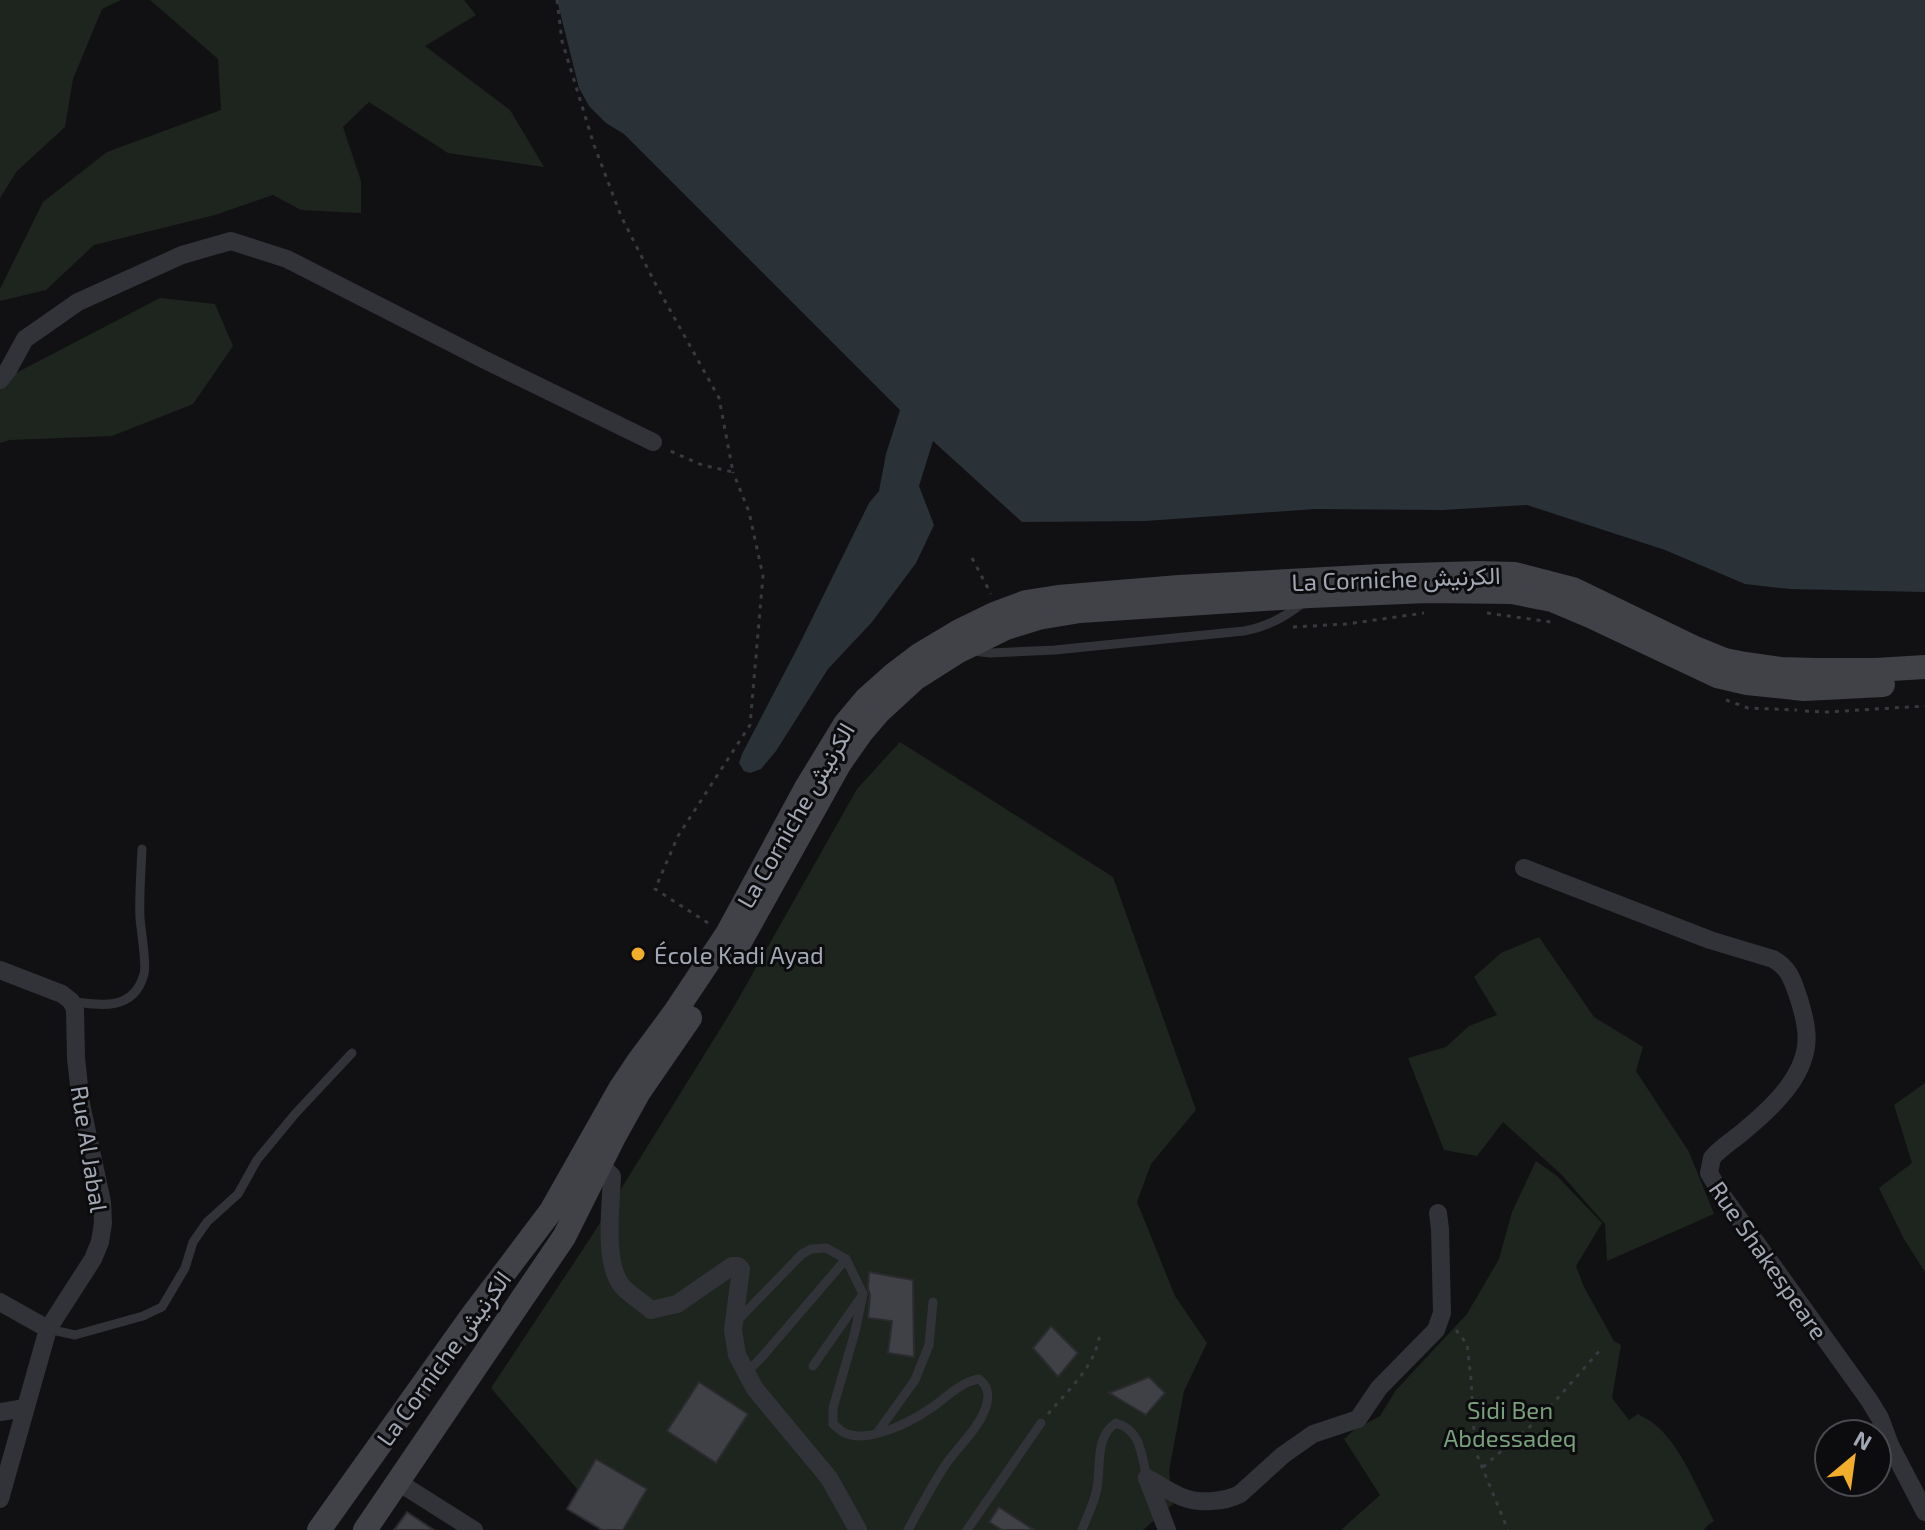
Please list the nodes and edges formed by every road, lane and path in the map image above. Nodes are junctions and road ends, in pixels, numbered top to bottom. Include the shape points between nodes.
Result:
1 (557, 0) edge
2 (0, 380) edge
3 (653, 442) joint
4 (733, 472) junction
5 (972, 558) dead end
6 (1310, 596) junction
7 (993, 597) dead end
8 (1432, 611) dead end
9 (1483, 613) dead end
10 (1561, 624) dead end
11 (1257, 629) junction
12 (963, 648) junction
13 (1925, 667) edge
14 (1925, 684) edge
15 (142, 849) dead end
16 (1524, 868) dead end
17 (715, 927) dead end
18 (0, 970) edge
19 (71, 1001) junction
20 (352, 1053) dead end
21 (593, 1158) junction
22 (1438, 1213) dead end
23 (846, 1259) junction
24 (863, 1294) junction
25 (0, 1302) edge
26 (933, 1302) dead end
27 (734, 1324) junction
28 (48, 1329) junction
29 (1456, 1330) dead end
30 (1100, 1331) dead end
31 (1601, 1349) dead end
32 (813, 1366) dead end
33 (746, 1373) junction
34 (25, 1408) junction
35 (0, 1412) edge
36 (1041, 1423) joint
37 (877, 1433) junction
38 (1483, 1467) junction
39 (1147, 1478) junction
40 (398, 1482) junction
41 (0, 1499) edge
42 (1925, 1512) edge
43 (319, 1530) edge
44 (365, 1530) edge
45 (474, 1530) edge
46 (858, 1530) edge
47 (908, 1530) edge
48 (967, 1530) edge
49 (1082, 1530) edge
50 (1167, 1530) edge
51 (1508, 1530) edge

1 - 4 path via 562,41 597,154 621,216 719,398
2 - 3 street via 25,339 78,302 182,255 231,241 287,259
3 - 4 path via 702,465
4 - 17 path via 749,512 763,576 750,725 678,836 655,889
5 - 7 path
6 - 11 lane via 1284,617
6 - 12 main road, La Corniche الكرنيش via 1080,611 1006,628
6 - 14 main road, La Corniche الكرنيش via 1512,592 1552,600 1717,676 1747,683 1804,689
8 - 11 path via 1347,624
9 - 10 path
11 - 12 lane via 1055,650 984,653
12 - 21 main road, La Corniche الكرنيش via 916,678 851,747 741,942
13 - 21 main road, La Corniche الكرنيش via 1781,669 1725,660 1573,589 1515,574 1179,587 1026,602 919,655 845,724 727,934 620,1089
15 - 19 lane via 139,908 145,972 135,994 118,1004
16 - 42 street, Rue Shakespeare via 1773,959 1789,972 1806,1029 1802,1059 1786,1091 1712,1158 1709,1173 1869,1400
18 - 19 street
19 - 28 street, Rue Al Jabal via 81,1104 103,1223 93,1259
20 - 28 lane via 257,1160 238,1194 207,1222 162,1307 75,1335
21 - 27 street via 612,1176 610,1240 621,1285 651,1310 677,1304 738,1266 741,1281
21 - 40 main road, La Corniche الكرنيش via 564,1237
21 - 43 main road, La Corniche الكرنيش
22 - 39 street via 1441,1318 1358,1419 1313,1434 1229,1499 1184,1498
23 - 24 lane
23 - 27 lane via 826,1248 802,1254
23 - 33 lane
24 - 32 lane
24 - 37 lane via 833,1424 844,1433
25 - 28 street
26 - 37 lane via 929,1345 915,1380
27 - 33 street via 735,1349
28 - 34 street, Rue Al Jabal
29 - 38 path via 1467,1344 1475,1450
30 - 36 path via 1099,1346 1087,1367
31 - 38 path via 1541,1417
33 - 46 street via 829,1478
34 - 35 street
34 - 41 street, Rue Al Jabal
36 - 48 lane
37 - 47 lane via 928,1411 970,1381 979,1379 988,1387 985,1411
38 - 51 path
39 - 49 lane via 1133,1432 1125,1425 1110,1426 1100,1446 1097,1491
39 - 50 street
40 - 44 main road, La Corniche الكرنيش
40 - 45 street

